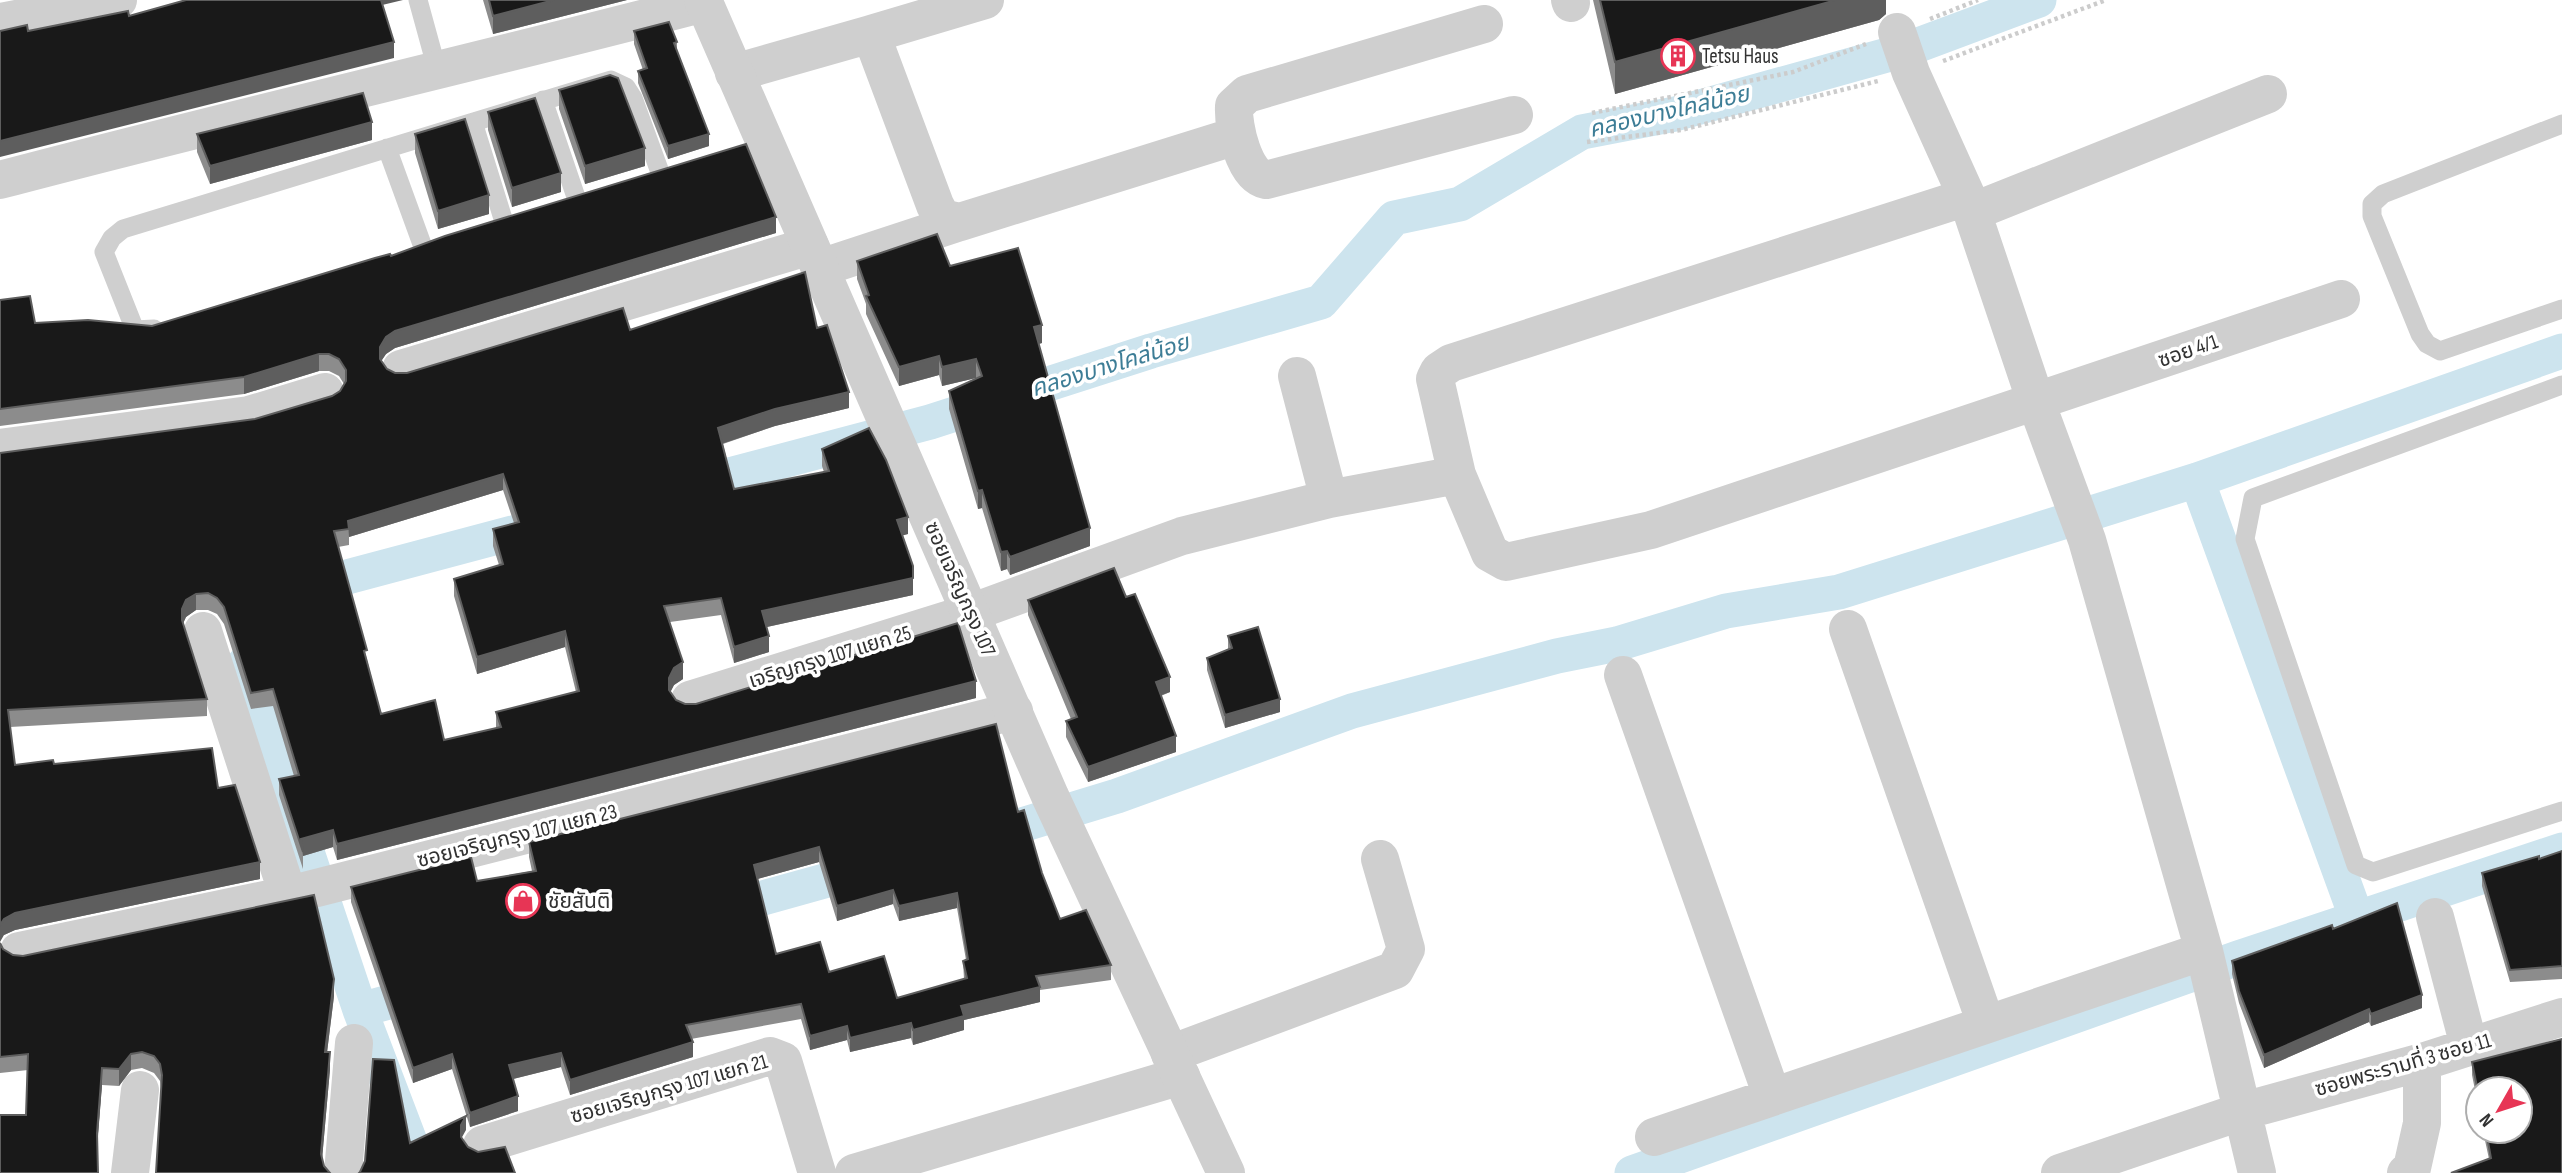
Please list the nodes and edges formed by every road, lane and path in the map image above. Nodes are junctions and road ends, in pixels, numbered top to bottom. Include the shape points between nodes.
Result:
1 (418, 0) edge
2 (985, 0) edge
3 (1978, 0) edge
4 (2106, 0) edge
5 (114, 1) edge
6 (703, 2) edge
7 (0, 22) edge
8 (1484, 24) dead end
9 (1897, 32) junction
10 (871, 34) junction
11 (438, 73) junction
12 (734, 73) junction
13 (1911, 73) junction
14 (2268, 94) dead end
15 (543, 100) junction
16 (1592, 113) dead end
17 (1514, 115) dead end
18 (473, 122) junction
19 (2562, 124) edge
20 (1236, 136) junction
21 (1587, 142) dead end
22 (387, 148) junction
23 (0, 180) edge
24 (637, 182) edge
25 (601, 193) edge
26 (577, 200) junction
27 (1970, 205) junction
28 (552, 207) edge
29 (528, 215) edge
30 (504, 222) junction
31 (960, 222) junction
32 (481, 229) edge
33 (446, 240) edge
34 (815, 257) junction
35 (2341, 299) dead end
36 (2562, 309) edge
37 (174, 323) edge
38 (401, 369) dead end
39 (1297, 376) dead end
40 (2562, 385) edge
41 (325, 391) dead end
42 (2036, 402) junction
43 (0, 449) edge
44 (1457, 475) junction
45 (1329, 499) junction
46 (970, 613) junction
47 (1848, 629) dead end
48 (202, 631) dead end
49 (1623, 675) dead end
50 (690, 700) dead end
51 (1014, 711) junction
52 (2562, 811) edge
53 (1380, 859) dead end
54 (303, 891) junction
55 (2435, 917) dead end
56 (19, 951) dead end
57 (2204, 951) junction
58 (2562, 1017) edge
59 (1986, 1024) junction
60 (354, 1042) dead end
61 (2469, 1046) junction
62 (2422, 1062) junction
63 (1175, 1065) junction
64 (140, 1090) dead end
65 (1772, 1096) junction
66 (2244, 1111) junction
67 (1654, 1138) dead end
68 (482, 1145) dead end
69 (130, 1173) edge
70 (343, 1173) edge
71 (817, 1173) edge
72 (854, 1173) edge
73 (1226, 1173) edge
74 (2060, 1173) edge
75 (2257, 1173) edge
76 (2406, 1173) edge

1 - 11 lane
2 - 10 street
3 - 9 path
4 - 13 path
5 - 7 street
6 - 11 street
6 - 12 street, ซอยเจริญกรุง 107
8 - 20 street via 1247,94 1234,106
9 - 13 street
9 - 16 path via 1793,72
10 - 12 street
10 - 31 street via 935,205 942,218
11 - 23 street via 242,116
12 - 34 street, ซอยเจริญกรุง 107 via 758,144
13 - 21 path via 1681,130
13 - 27 street
14 - 27 street
15 - 18 lane
15 - 24 lane via 611,79 626,87 667,173
15 - 26 lane
17 - 20 street via 1266,180 1254,171
18 - 22 lane
18 - 30 lane
19 - 36 lane via 2384,194 2372,204 2372,216 2420,334 2440,352
20 - 31 street
22 - 33 lane via 417,249
22 - 37 lane via 123,229 112,238 104,252 135,330
25 - 26 lane
26 - 28 lane
27 - 42 street
27 - 44 street, ซอย 4/1 via 1451,363 1435,379
29 - 30 lane
30 - 32 lane
31 - 34 street
34 - 38 street
34 - 46 street, ซอยเจริญกรุง 107
35 - 42 street, ซอย 4/1
39 - 45 street
40 - 52 lane via 2253,498 2245,539 2356,865 2373,872
41 - 43 street via 248,415
42 - 44 street, ซอย 4/1 via 1651,530 1506,562 1490,554
42 - 57 street via 2087,540
44 - 45 street, เจริญกรุง 107 แยก 25
45 - 46 street, เจริญกรุง 107 แยก 25 via 1182,536
46 - 50 street, เจริญกรุง 107 แยก 25
46 - 51 street, ซอยเจริญกรุง 107
47 - 59 street
48 - 54 street
49 - 65 street
51 - 54 street, ซอยเจริญกรุง 107 แยก 23
51 - 63 street, ซอยเจริญกรุง 107
53 - 63 street via 1406,949 1395,970
54 - 56 street, ซอยเจริญกรุง 107 แยก 23
55 - 61 street
57 - 59 street
57 - 66 street
58 - 61 street, ซอยพระรามที่ 3 ซอย 11
59 - 65 street
60 - 70 street
61 - 62 street, ซอยพระรามที่ 3 ซอย 11
62 - 66 street, ซอยพระรามที่ 3 ซอย 11
62 - 76 street via 2422,1123 2412,1168
63 - 72 street
63 - 73 street, ซอยเจริญกรุง 107
64 - 69 street
65 - 67 street
66 - 74 street, ซอยพระรามที่ 3 ซอย 11
66 - 75 street
68 - 71 street, ซอยเจริญกรุง 107 แยก 21 via 769,1056 783,1061

